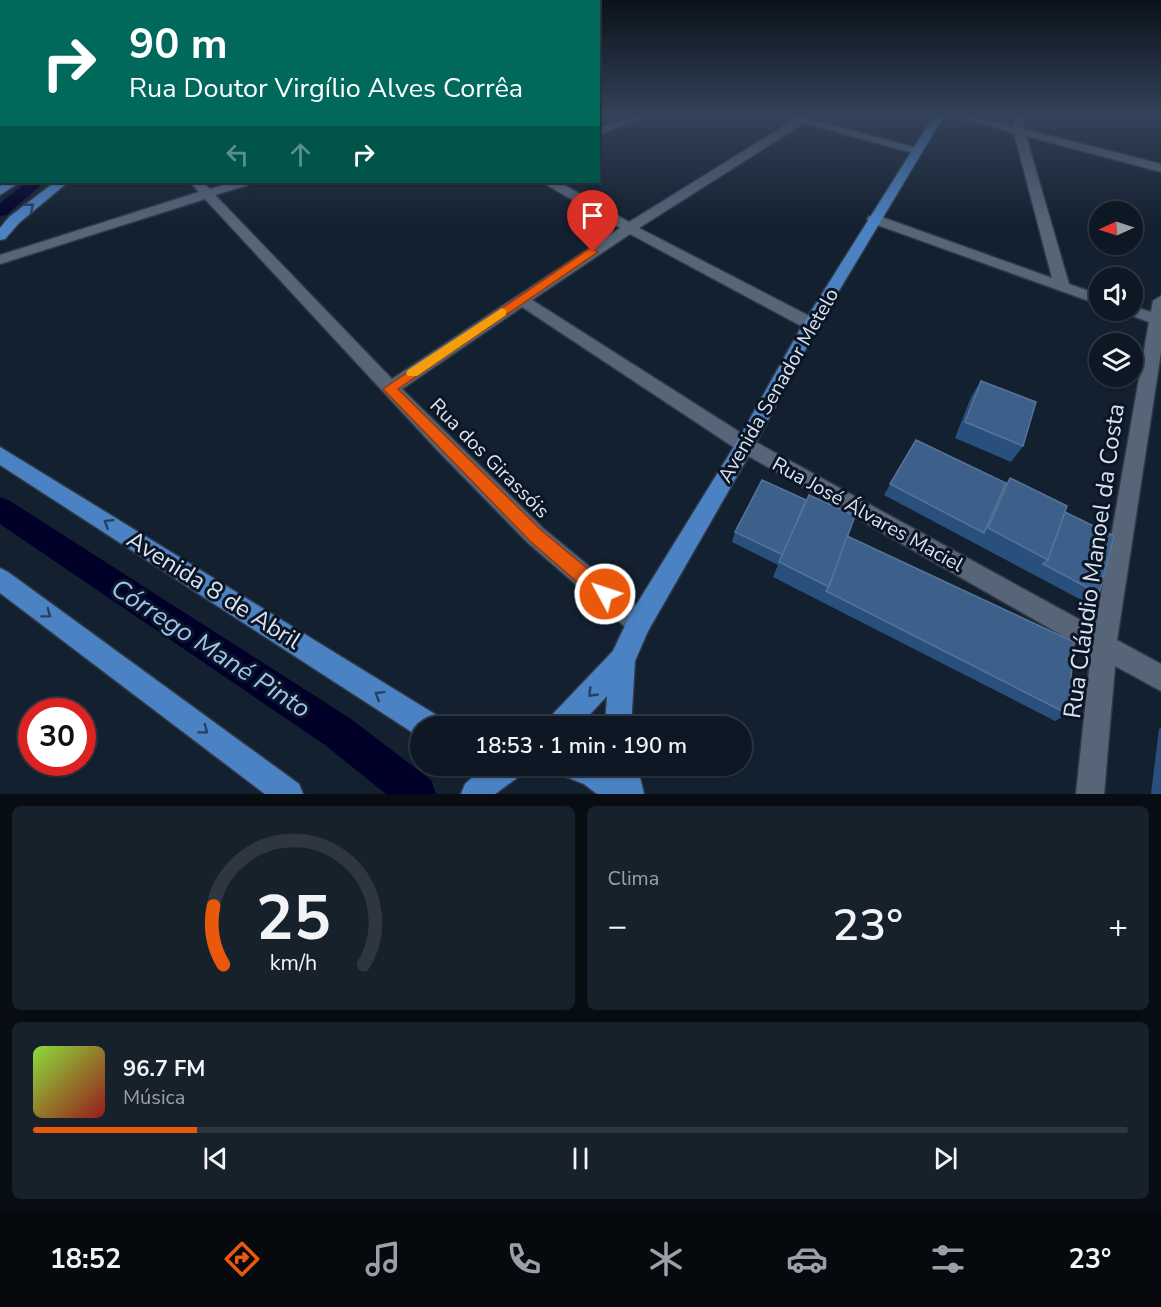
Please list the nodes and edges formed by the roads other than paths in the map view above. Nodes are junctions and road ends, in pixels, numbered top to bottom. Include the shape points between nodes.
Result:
1 (752, 151) edge
2 (916, 151) edge
3 (1025, 151) edge
4 (1098, 151) edge
5 (1161, 168) edge
6 (61, 183) edge
7 (235, 183) edge
8 (554, 183) edge
9 (201, 187) edge
10 (874, 219) junction
11 (629, 228) junction
12 (0, 236) edge
13 (0, 260) edge
14 (1062, 286) junction
15 (1089, 296) edge
16 (520, 300) junction
17 (1143, 312) edge
18 (1160, 314) edge
19 (811, 324) junction
20 (390, 389) junction
21 (745, 445) junction
22 (0, 454) edge
23 (0, 579) edge
24 (639, 623) junction
25 (1104, 646) junction
26 (622, 660) junction
27 (1161, 678) edge
28 (412, 716) edge
29 (570, 716) edge
30 (619, 716) edge
31 (597, 776) edge
32 (626, 776) edge
33 (289, 794) edge
34 (620, 794) edge
35 (630, 794) edge
36 (1089, 794) edge

1 - 11 street
2 - 10 main road, Avenida Senador Metelo
3 - 14 street
4 - 5 street
12 -> 6 main road
7 - 9 street
8 - 11 street
9 - 13 street
9 - 20 street, Rua dos Girassóis
10 - 14 street
10 - 19 main road, Avenida Senador Metelo
11 - 16 street
11 - 19 street
14 - 15 street
16 - 20 street
16 - 21 street, Rua José Álvares Maciel
17 - 18 street
18 - 25 street, Rua Cláudio Manoel da Costa
19 - 21 main road, Avenida Senador Metelo
20 - 24 street, Rua dos Girassóis via 536,536
21 - 24 main road, Avenida Senador Metelo
21 - 25 street, Rua José Álvares Maciel
28 -> 22 main road, Avenida 8 de Abril
23 -> 33 main road
24 - 26 main road, Avenida Senador Metelo
25 - 27 street, Rua José Álvares Maciel
25 - 36 street, Rua Cláudio Manoel da Costa
26 -> 29 main road, Avenida Senador Metelo
26 - 30 main road, Avenida Senador Metelo
31 - 34 main road
32 - 35 main road

